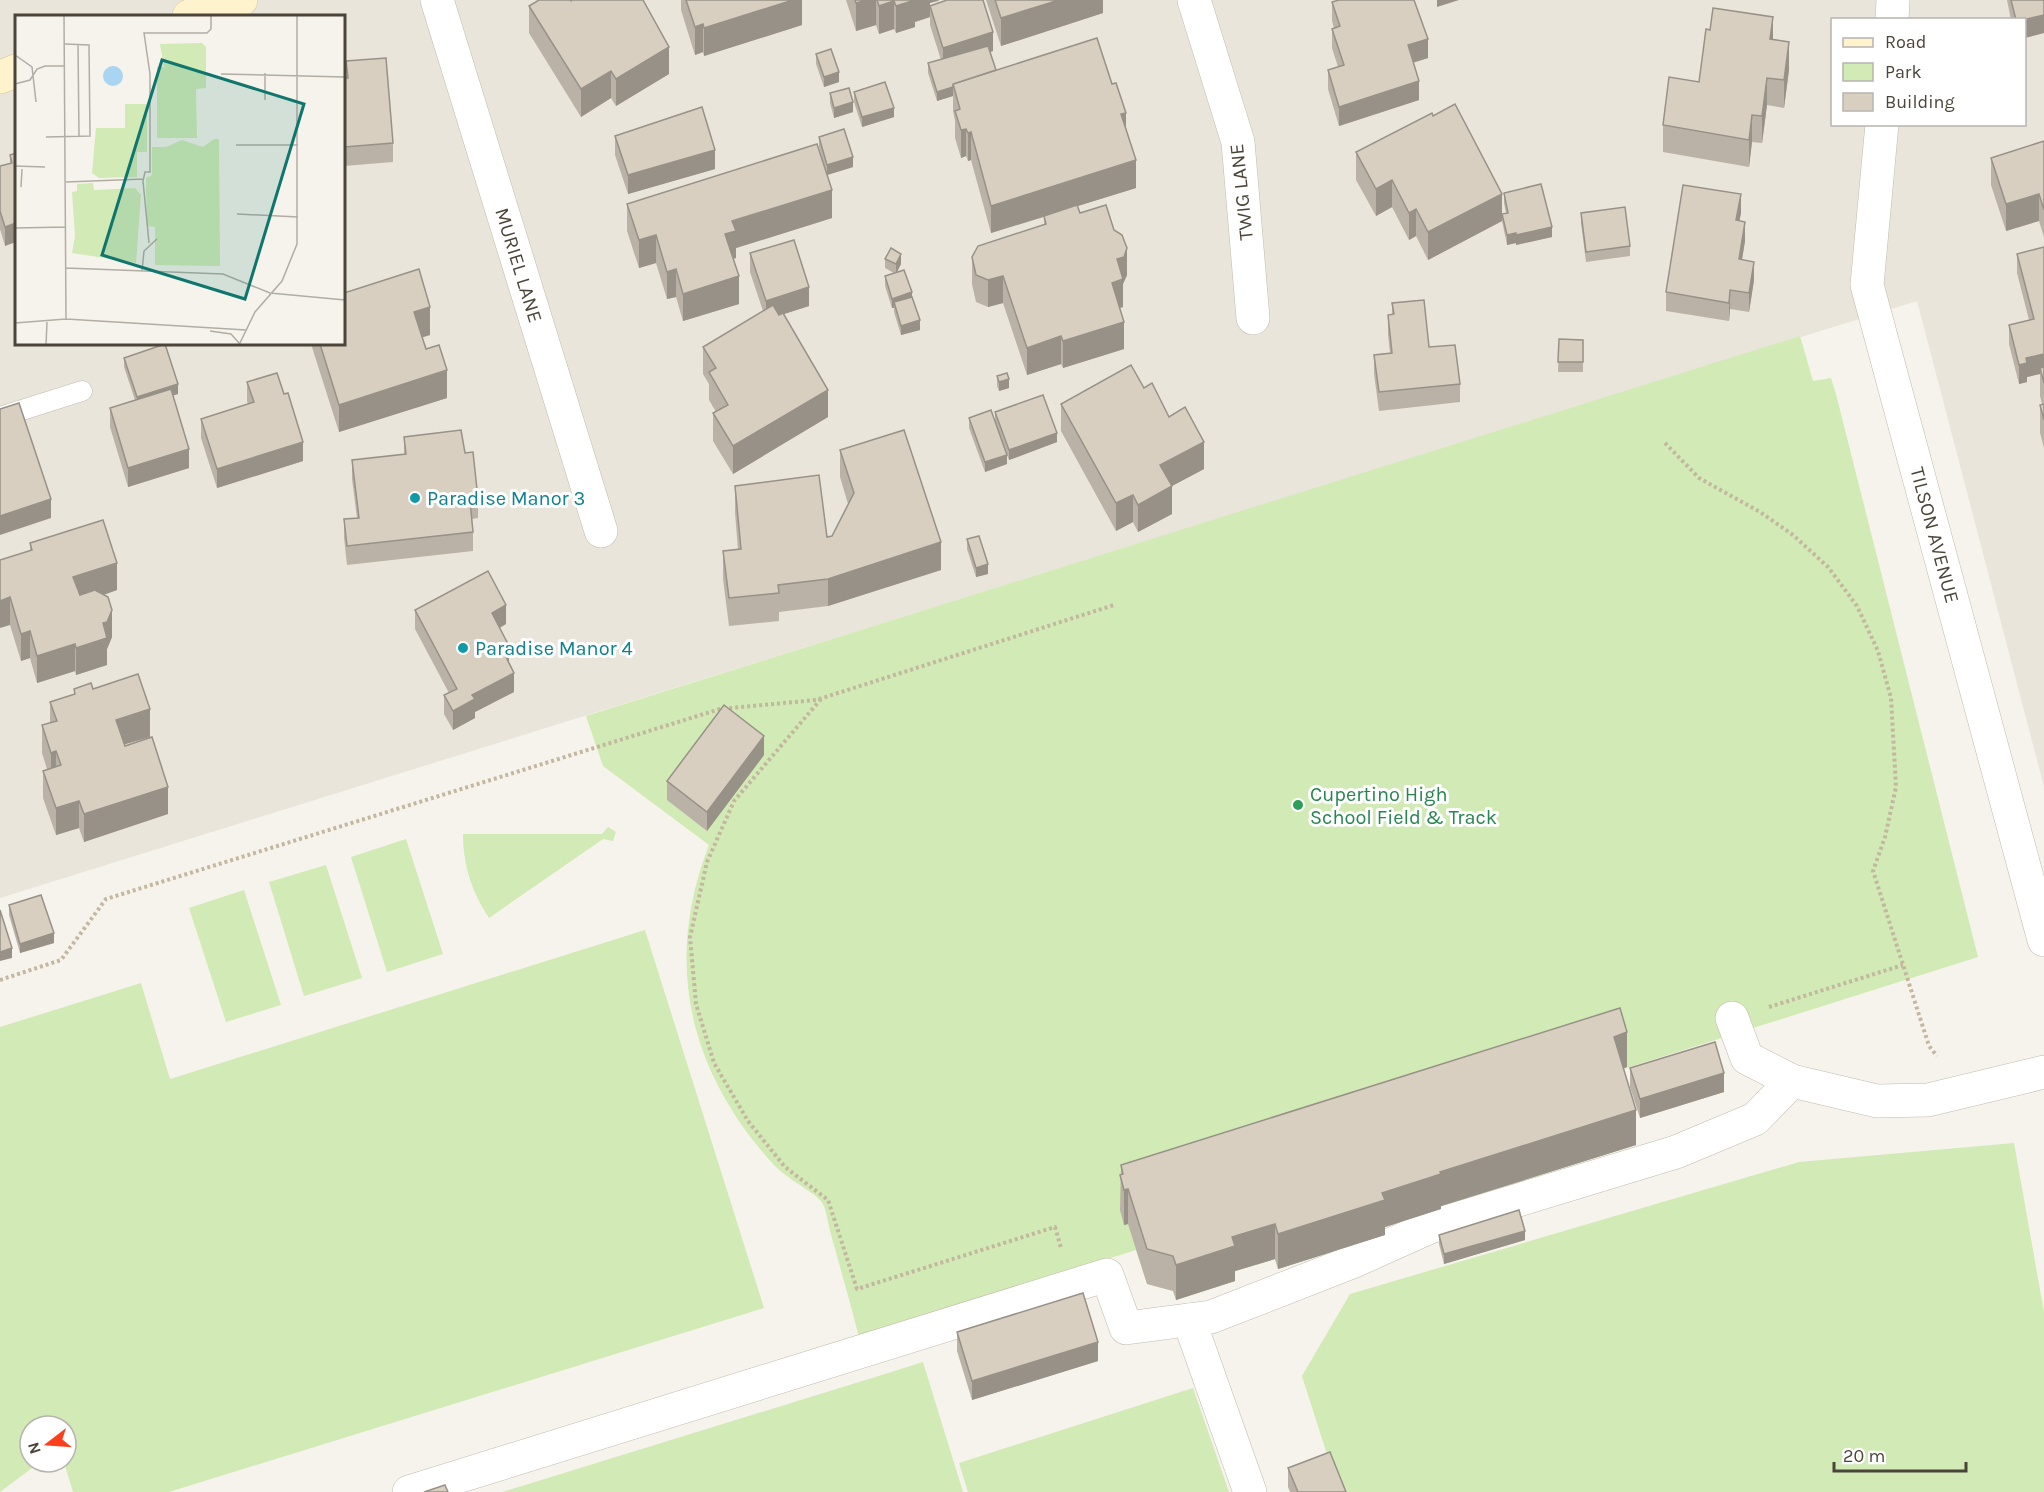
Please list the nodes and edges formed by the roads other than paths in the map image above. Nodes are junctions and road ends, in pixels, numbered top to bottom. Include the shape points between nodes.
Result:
1 (241, 0) edge
2 (437, 0) edge
3 (1194, 0) edge
4 (1893, 0) edge
5 (192, 15) edge
6 (1892, 18) edge
7 (15, 71) edge
8 (0, 77) edge
9 (1882, 126) edge
10 (1253, 318) dead end
11 (82, 391) dead end
12 (0, 417) edge
13 (601, 531) dead end
14 (2044, 940) edge
15 (1732, 1018) road end
16 (2044, 1071) edge
17 (1792, 1081) junction
18 (1189, 1320) junction
19 (409, 1492) edge
20 (1250, 1492) edge

1 - 5 street
2 - 13 street, MURIEL LANE
3 - 10 street, TWIG LANE via 1238,142
4 - 6 street
7 - 8 street
9 - 14 street, TILSON AVENUE via 1867,285
11 - 12 lane
15 - 17 street via 1747,1058
16 - 17 street via 1928,1100 1877,1101
17 - 18 street via 1755,1119 1676,1152 1430,1227 1211,1317
18 - 19 street via 1126,1328 1107,1275
18 - 20 street

